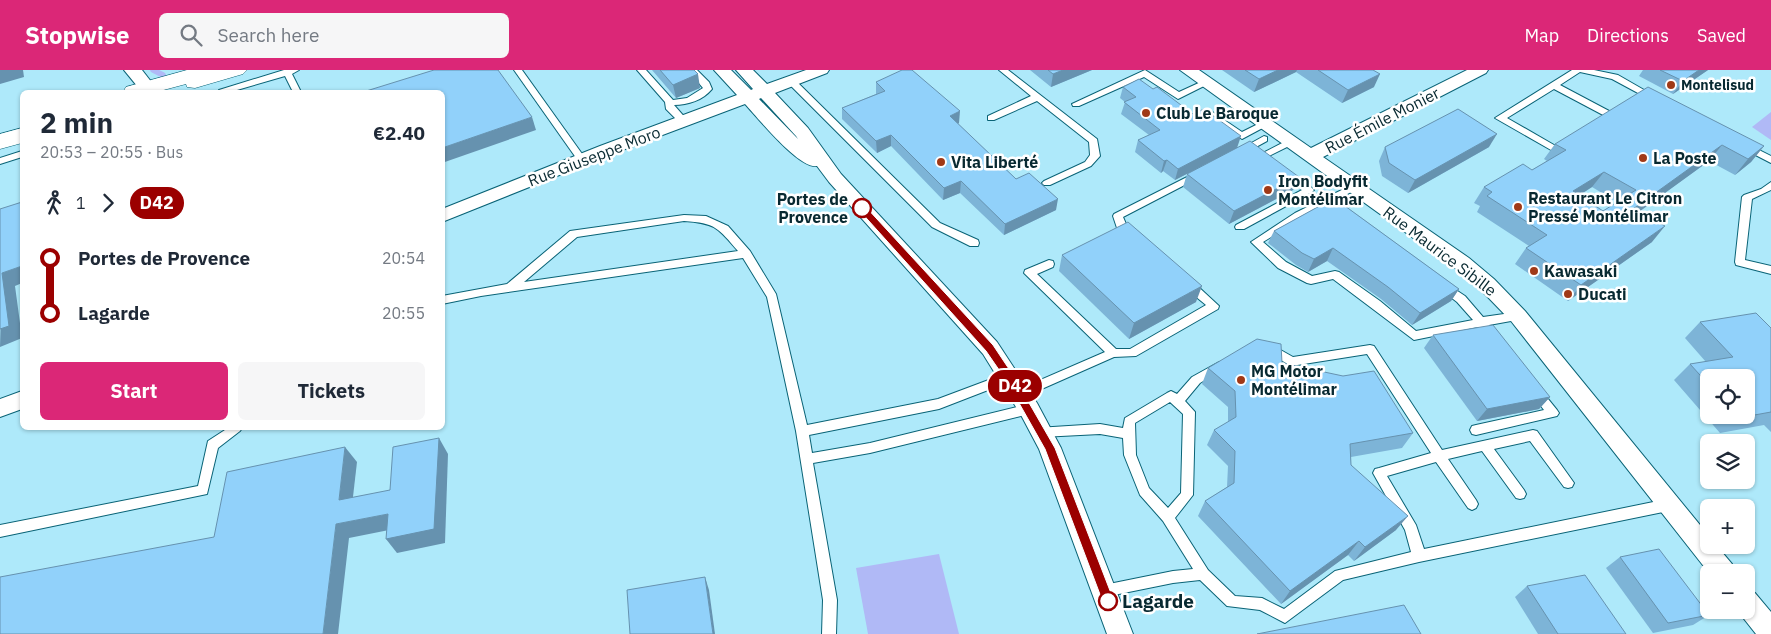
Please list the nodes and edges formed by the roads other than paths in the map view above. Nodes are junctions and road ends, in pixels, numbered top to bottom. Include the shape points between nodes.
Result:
1 (132, 70) edge
2 (210, 70) edge
3 (236, 70) edge
4 (518, 70) edge
5 (641, 70) edge
6 (692, 70) edge
7 (723, 70) edge
8 (744, 70) edge
9 (821, 70) edge
10 (1003, 70) edge
11 (1188, 70) edge
12 (1480, 70) edge
13 (1580, 70) edge
14 (291, 71) edge
15 (791, 81) junction
16 (1206, 83) junction
17 (1553, 85) junction
18 (147, 90) edge
19 (150, 90) edge
20 (151, 90) edge
21 (229, 90) edge
22 (296, 90) edge
23 (756, 94) junction
24 (1037, 97) junction
25 (670, 102) junction
26 (1076, 104) dead end
27 (1667, 104) edge
28 (1211, 114) edge
29 (1608, 114) edge
30 (991, 118) dead end
31 (683, 122) junction
32 (20, 127) edge
33 (1265, 132) junction
34 (0, 133) edge
35 (20, 136) edge
36 (0, 142) edge
37 (1290, 142) junction
38 (1736, 142) edge
39 (1551, 146) dead end
40 (20, 155) edge
41 (1310, 156) junction
42 (1231, 157) edge
43 (582, 160) junction
44 (1771, 160) edge
45 (0, 161) edge
46 (1207, 170) edge
47 (835, 178) junction
48 (1047, 183) dead end
49 (1771, 185) edge
50 (1354, 187) junction
51 (445, 215) edge
52 (1240, 227) dead end
53 (974, 244) dead end
54 (1143, 245) edge
55 (746, 254) junction
56 (1049, 264) dead end
57 (1771, 270) edge
58 (1180, 277) edge
59 (1437, 281) edge
60 (510, 288) junction
61 (445, 299) edge
62 (1518, 316) junction
63 (1480, 322) junction
64 (1260, 342) edge
65 (1498, 344) edge
66 (1113, 353) junction
67 (1228, 361) edge
68 (1531, 386) edge
69 (1019, 393) junction
70 (20, 401) edge
71 (1178, 401) junction
72 (0, 408) edge
73 (233, 430) edge
74 (802, 430) junction
75 (1476, 430) dead end
76 (1041, 432) junction
77 (1129, 434) junction
78 (1485, 446) junction
79 (1439, 456) junction
80 (807, 459) junction
81 (1568, 483) dead end
82 (1520, 494) dead end
83 (1472, 504) dead end
84 (1668, 505) junction
85 (1168, 517) junction
86 (0, 530) edge
87 (1419, 556) junction
88 (1716, 564) edge
89 (1203, 574) junction
90 (1104, 591) junction
91 (1755, 612) edge
92 (1771, 632) edge
93 (829, 634) edge
94 (1120, 634) edge

1 - 18 street via 142,79
2 - 19 main road
3 - 20 main road
4 - 43 lane
5 - 25 lane
6 - 25 lane via 708,89 702,95 677,104
7 - 23 street
8 - 23 street
9 - 15 street, Rue Giuseppe Moro
10 - 24 lane
11 - 16 street, Rue Maurice Sibille
12 - 41 street, Rue Émile Monier
13 - 17 lane
13 - 27 lane via 1615,77
14 - 21 lane
14 - 22 lane
15 - 23 street, Rue Giuseppe Moro
15 - 53 lane via 936,225
16 - 26 lane via 1178,96 1145,73
16 - 33 street, Rue Maurice Sibille
17 - 29 lane
17 - 39 lane via 1500,118
23 - 31 street, Rue Giuseppe Moro
23 - 47 street via 802,132
23 - 47 street via 788,140
24 - 30 lane
24 - 48 lane via 1094,141 1095,156 1088,164
25 - 31 lane via 669,107
28 - 33 lane via 1242,136
31 - 43 street, Rue Giuseppe Moro
32 - 34 main road
33 - 37 street, Rue Maurice Sibille
33 - 42 lane
35 - 36 main road
37 - 41 street, Rue Maurice Sibille
37 - 52 lane via 1262,156 1310,190
38 - 44 lane
40 - 45 lane
41 - 50 street, Rue Maurice Sibille
43 - 51 street, Rue Giuseppe Moro
46 - 54 lane via 1118,216 1122,226
47 - 69 street via 990,348
49 - 57 lane via 1747,197 1740,262
50 - 62 street, Rue Maurice Sibille via 1462,263
50 - 63 lane via 1331,204 1299,215 1256,242 1282,265 1311,280 1335,275 1414,336
55 - 60 lane
55 - 60 lane via 724,228 706,219 675,220 574,234
55 - 74 lane via 772,297
56 - 66 lane via 1029,273
58 - 66 lane via 1214,306 1132,353
59 - 63 lane via 1461,299
60 - 61 lane
62 - 63 lane
62 - 84 street, Rue Maurice Sibille
63 - 65 lane
64 - 79 lane via 1291,362 1370,349
66 - 69 lane
67 - 71 lane via 1196,380
68 - 75 lane via 1553,413
69 - 74 lane via 938,404
69 - 76 street
69 - 80 lane via 870,448
70 - 72 street
71 - 77 lane via 1172,396 1129,421
71 - 85 lane via 1190,412 1187,495
73 - 86 lane via 212,445 203,490
74 - 80 lane
76 - 77 lane via 1100,429
76 - 90 street
77 - 85 lane via 1130,455 1144,491
78 - 79 lane
78 - 81 lane via 1533,435
78 - 82 lane
79 - 83 lane
79 - 87 lane via 1379,473 1411,529
80 - 93 lane via 830,600
84 - 87 lane
84 - 88 street, Rue Maurice Sibille
85 - 89 lane
87 - 89 lane via 1340,575 1285,617 1262,604 1232,602
89 - 90 lane
90 - 94 street
91 - 92 street

